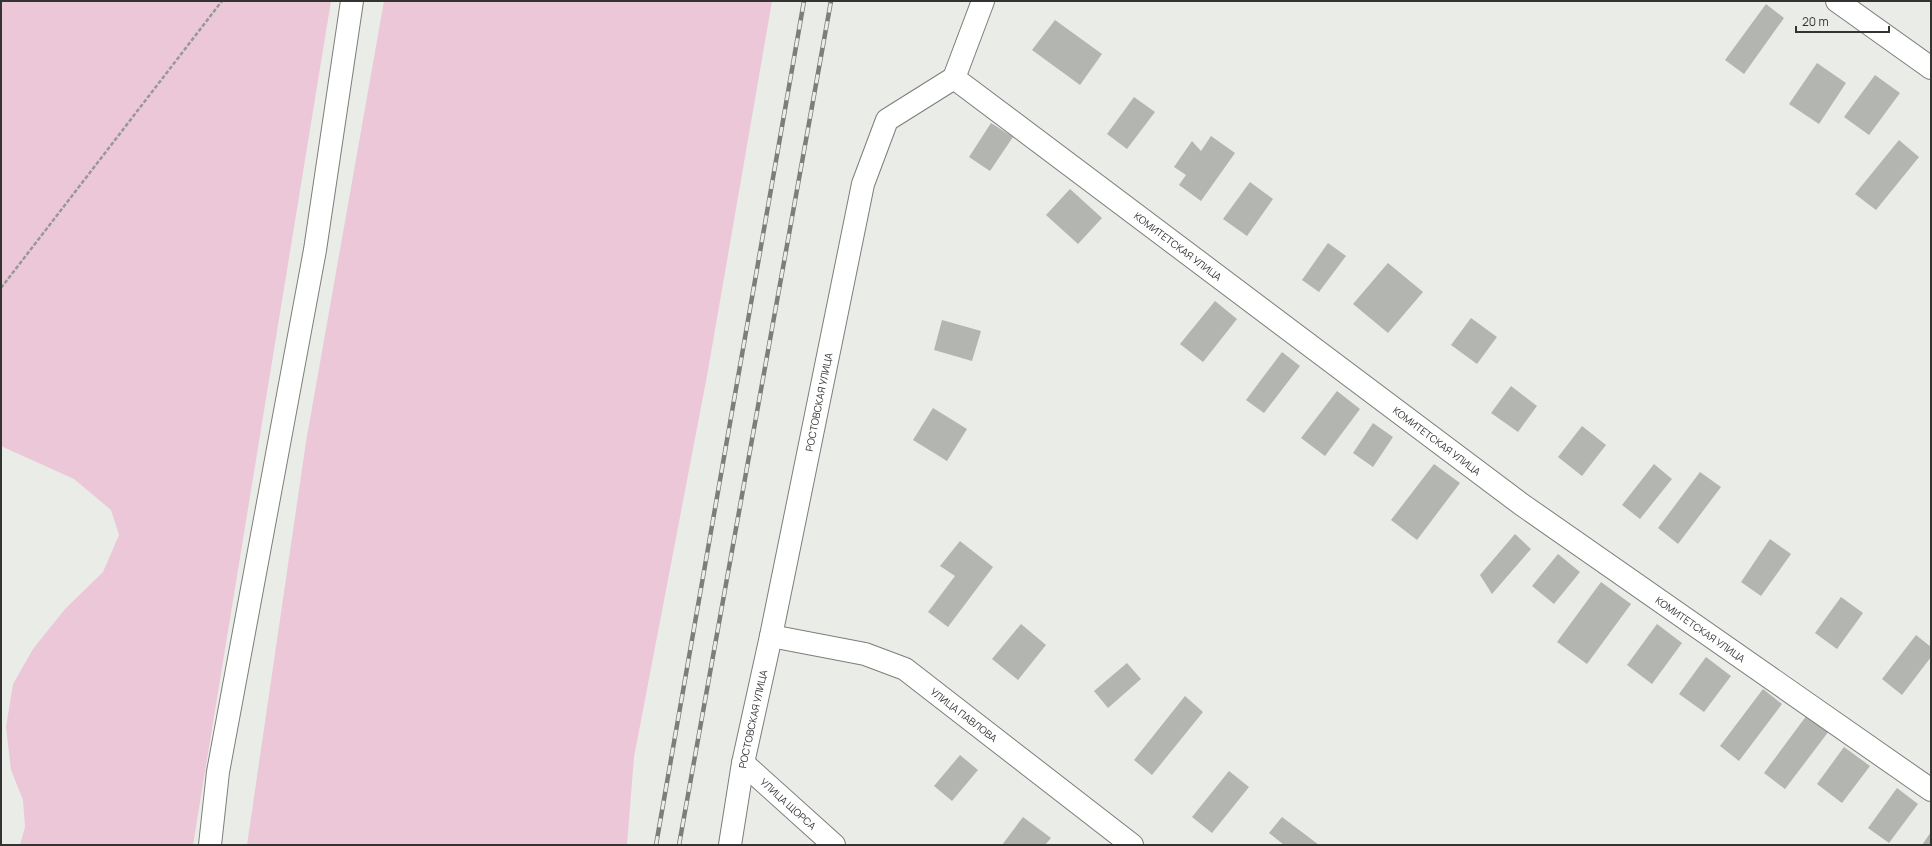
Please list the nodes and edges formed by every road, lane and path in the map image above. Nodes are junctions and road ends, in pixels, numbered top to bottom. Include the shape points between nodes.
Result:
1 (222, 1) edge
2 (352, 1) edge
3 (983, 1) edge
4 (1837, 1) edge
5 (1931, 68) edge
6 (954, 78) junction
7 (1, 288) edge
8 (771, 636) junction
9 (743, 763) junction
10 (1931, 790) edge
11 (210, 845) edge
12 (730, 845) edge
13 (834, 845) edge
14 (1132, 845) edge

1 - 7 path
2 - 11 street via 315,250 218,772
3 - 6 street
4 - 5 street
6 - 8 street, РОСТОВСКАЯ УЛИЦА via 887,120 863,184
6 - 10 street, КОМИТЕТСКАЯ УЛИЦА via 1521,504
8 - 9 street, РОСТОВСКАЯ УЛИЦА
8 - 14 street, УЛИЦА ПАВЛОВА via 865,654 905,669
9 - 12 street, РОСТОВСКАЯ УЛИЦА
9 - 13 street, УЛИЦА ЩОРСА

